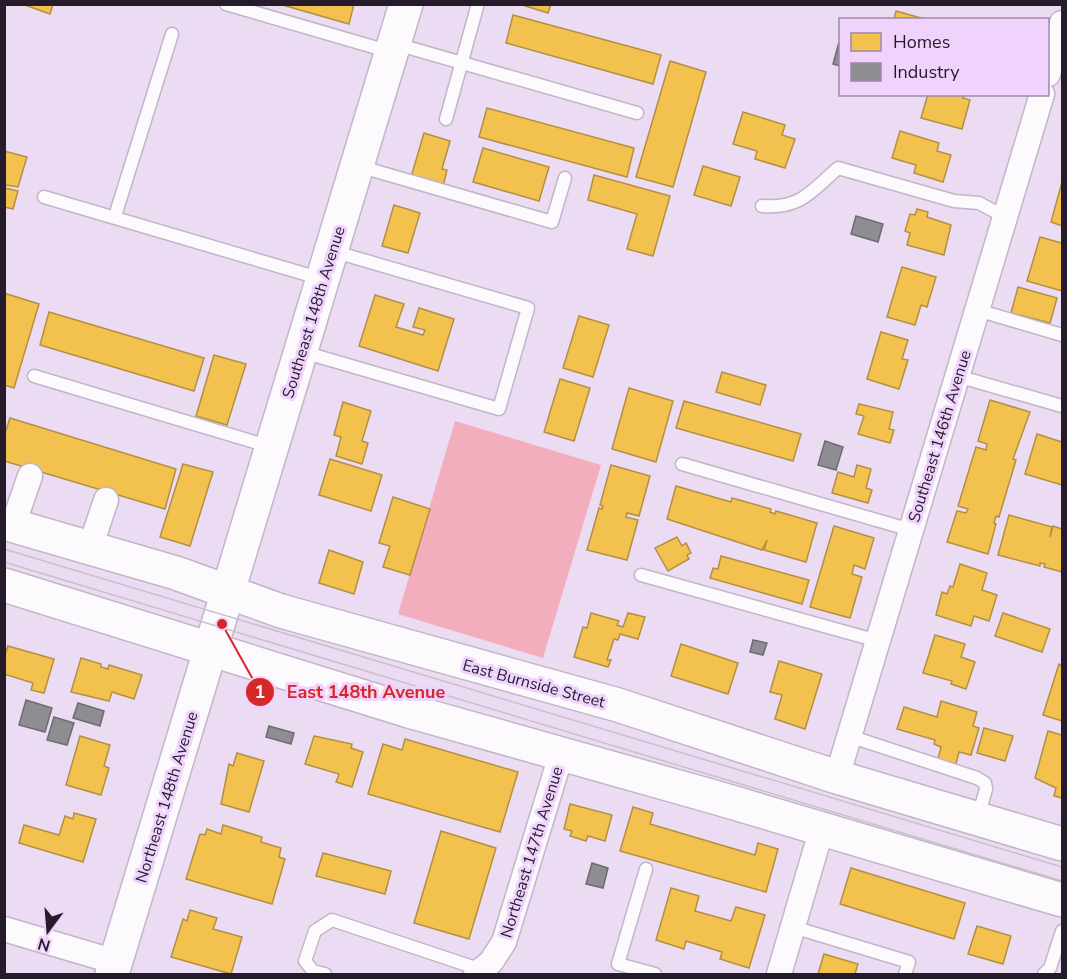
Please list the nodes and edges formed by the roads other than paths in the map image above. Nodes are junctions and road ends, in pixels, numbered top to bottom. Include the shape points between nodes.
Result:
1 (226, 4) edge
2 (406, 4) edge
3 (477, 7) dead end
4 (1062, 24) edge
5 (172, 34) dead end
6 (393, 48) junction
7 (461, 63) junction
8 (1054, 65) edge
9 (1040, 96) edge
10 (637, 113) dead end
11 (446, 119) dead end
12 (358, 166) junction
13 (565, 178) dead end
14 (44, 197) dead end
15 (762, 206) dead end
16 (116, 216) junction
17 (1005, 217) junction
18 (328, 265) junction
19 (977, 310) junction
20 (1062, 335) edge
21 (302, 352) junction
22 (34, 376) dead end
23 (957, 376) junction
24 (1062, 406) edge
25 (273, 448) junction
26 (682, 464) dead end
27 (30, 476) dead end
28 (106, 500) dead end
29 (9, 524) edge
30 (911, 530) junction
31 (90, 548) junction
32 (641, 575) dead end
33 (4, 585) edge
34 (220, 620) junction
35 (878, 641) junction
36 (849, 735) junction
37 (561, 755) junction
38 (837, 777) junction
39 (977, 818) junction
40 (822, 828) junction
41 (1062, 844) edge
42 (646, 870) dead end
43 (1062, 900) edge
44 (793, 927) junction
45 (4, 929) edge
46 (1062, 931) edge
47 (114, 968) edge
48 (617, 969) edge
49 (479, 972) edge
50 (325, 975) edge
51 (655, 975) edge
52 (779, 975) edge
53 (905, 975) edge
54 (1044, 975) edge

1 - 6 lane
2 - 6 street, Southeast 148th Avenue
3 - 7 lane
4 - 8 street
5 - 16 lane
6 - 7 lane
6 - 12 street, Southeast 148th Avenue
7 - 10 lane
7 - 11 lane
9 - 17 street, Southeast 146th Avenue
12 - 13 lane via 552,222
12 - 18 street, Southeast 148th Avenue
14 - 16 lane
15 - 17 lane via 782,208 804,198 837,168 954,201 979,203
16 - 18 lane
17 - 19 street, Southeast 146th Avenue
18 - 21 street, Southeast 148th Avenue
18 - 21 lane via 528,308 499,409
19 - 20 lane
19 - 23 street, Southeast 146th Avenue
21 - 25 street, Southeast 148th Avenue
22 - 25 lane
23 - 24 lane
23 - 30 street, Southeast 146th Avenue
25 - 34 street, Southeast 148th Avenue
26 - 30 lane
27 - 29 street
28 - 31 street
29 - 31 street, East Burnside Street
30 - 35 street, Southeast 146th Avenue
31 - 34 street, East Burnside Street via 176,573
32 - 35 lane
33 - 34 street, East Burnside Street via 158,630
34 - 37 street, East Burnside Street via 275,671
34 - 38 street, East Burnside Street via 281,611 618,705
34 - 47 street, Northeast 148th Avenue
35 - 36 street, Southeast 146th Avenue
36 - 38 street, Southeast 146th Avenue
36 - 39 lane via 985,783
37 - 40 street, East Burnside Street
37 - 49 street, Northeast 147th Avenue via 504,942
38 - 39 street, East Burnside Street
39 - 41 street, East Burnside Street
40 - 43 street, East Burnside Street
40 - 44 street
42 - 48 lane
44 - 52 street
44 - 53 lane via 909,962
45 - 47 street
46 - 54 lane
48 - 51 lane
49 - 50 lane via 333,920 315,931 304,961 313,971

